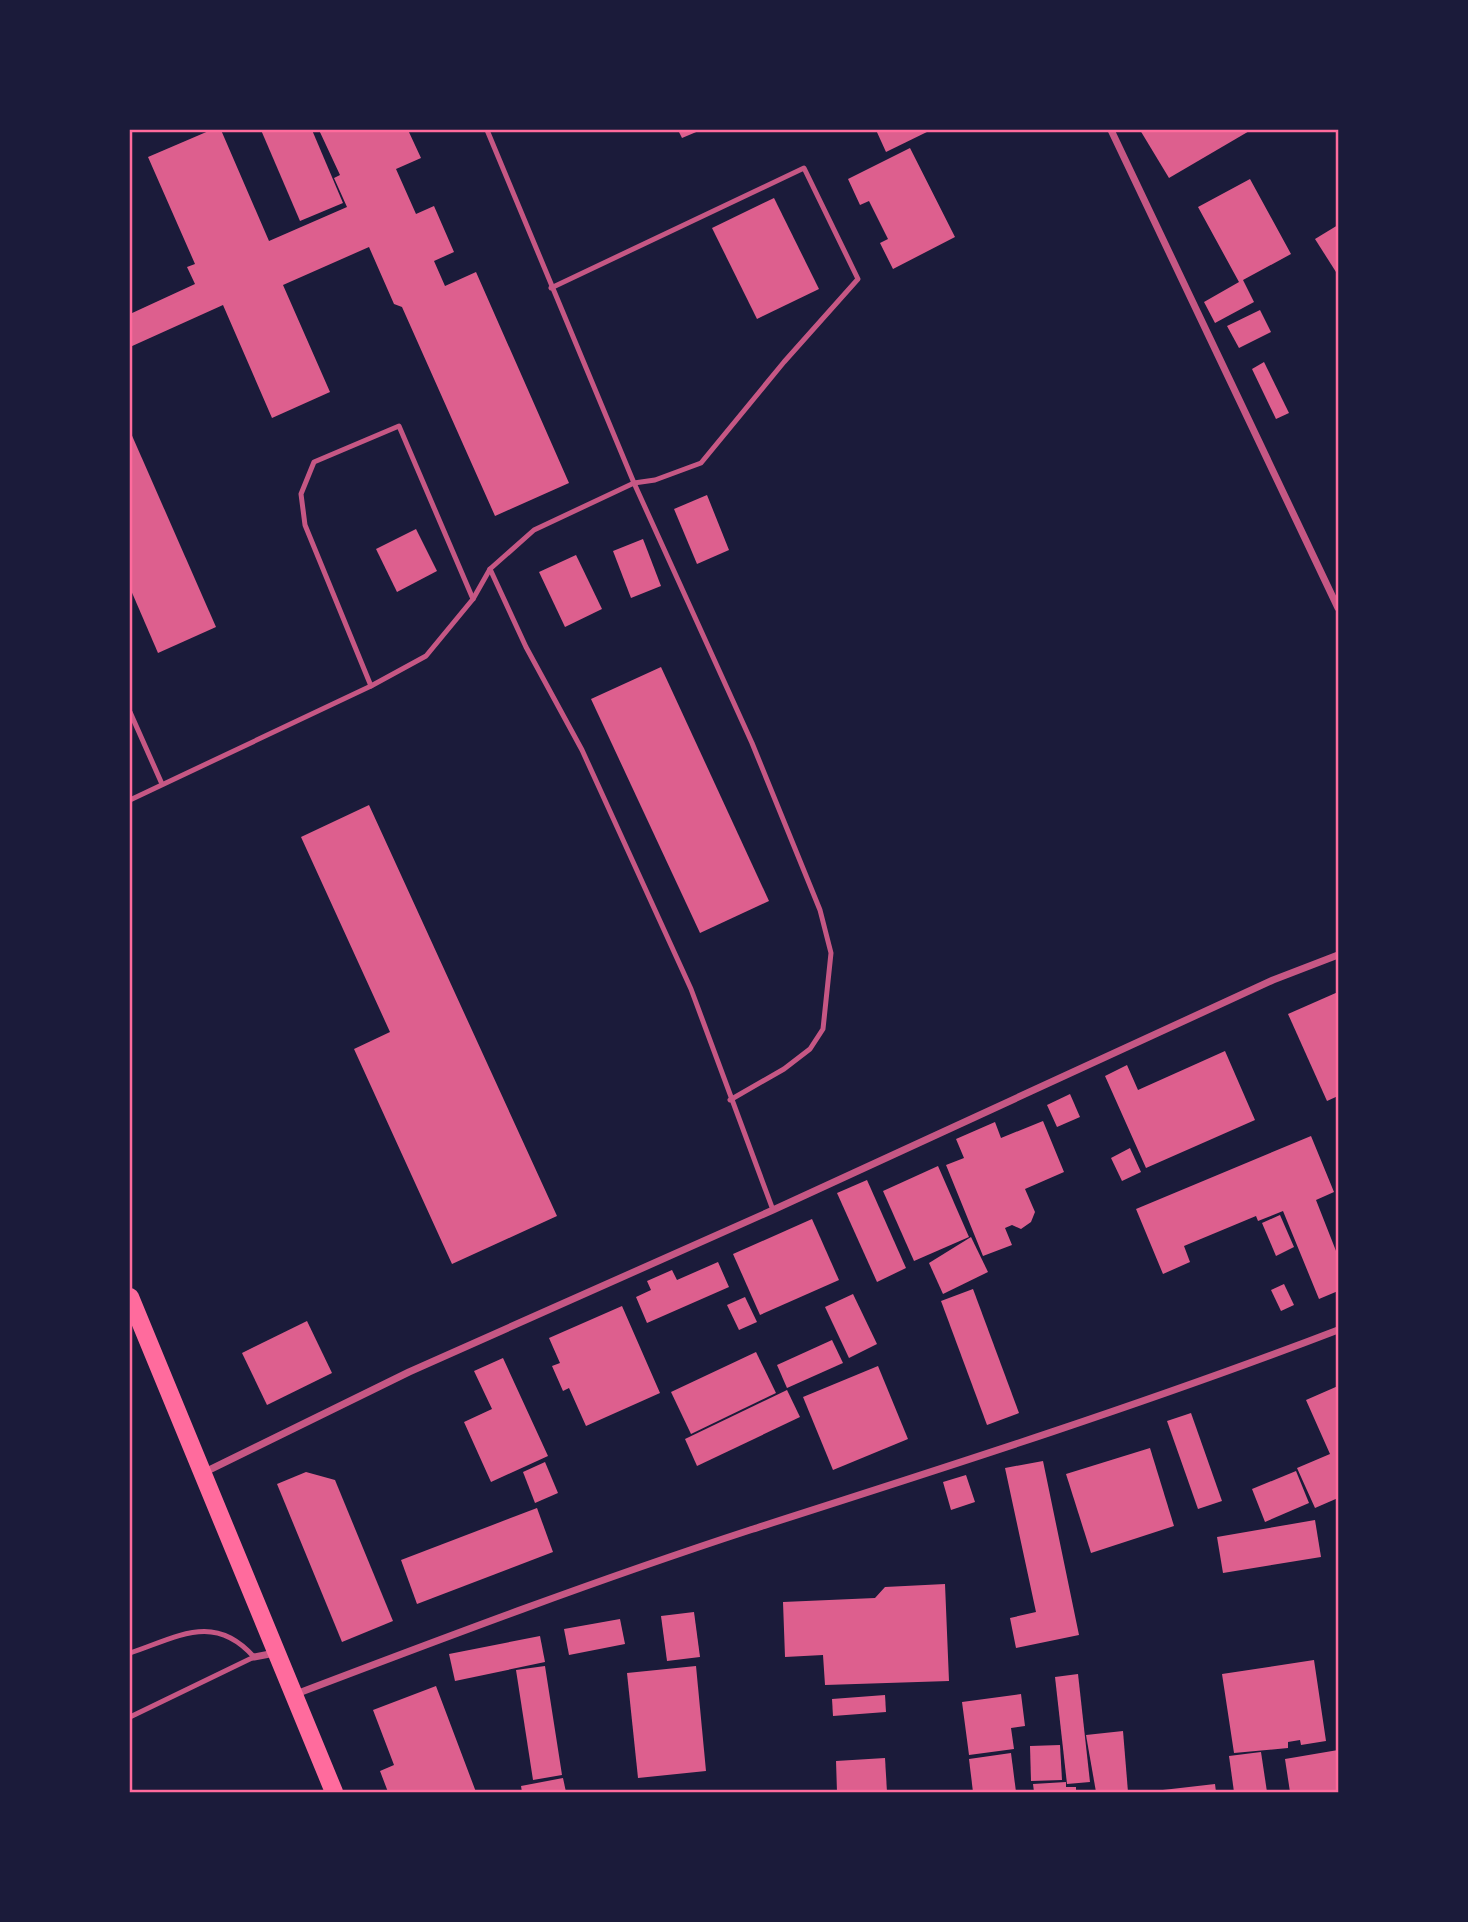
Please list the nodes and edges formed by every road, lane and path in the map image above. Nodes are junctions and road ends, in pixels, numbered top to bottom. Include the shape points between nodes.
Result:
1 (487, 130) edge
2 (1111, 130) edge
3 (551, 288) junction
4 (634, 482) junction
5 (489, 569) junction
6 (473, 599) junction
7 (1339, 608) edge
8 (371, 686) junction
9 (130, 712) edge
10 (162, 784) junction
11 (130, 800) edge
12 (1339, 955) edge
13 (730, 1100) junction
14 (773, 1210) junction
15 (130, 1297) edge
16 (1339, 1330) edge
17 (204, 1472) junction
18 (130, 1653) edge
19 (279, 1653) junction
20 (254, 1657) junction
21 (296, 1695) junction
22 (130, 1717) edge
23 (334, 1793) edge

1 - 3 lane
2 - 7 street
3 - 4 lane
3 - 4 lane via 804,168 858,279 702,463 655,480
4 - 5 lane via 534,530
4 - 13 lane via 752,743 820,910 831,953 823,1029 810,1049
5 - 6 lane
5 - 13 lane via 582,750 691,989
6 - 8 lane via 426,656
6 - 8 lane via 399,426 314,462 301,494 305,525
8 - 10 lane
9 - 10 lane
10 - 11 lane
12 - 14 street via 1273,980
13 - 14 lane
14 - 17 street via 409,1371
15 - 17 main road
16 - 21 street via 942,1471 748,1531 505,1616
17 - 19 main road
18 - 20 lane via 206,1630 233,1637
19 - 20 street
19 - 21 main road
20 - 22 lane
21 - 23 main road

